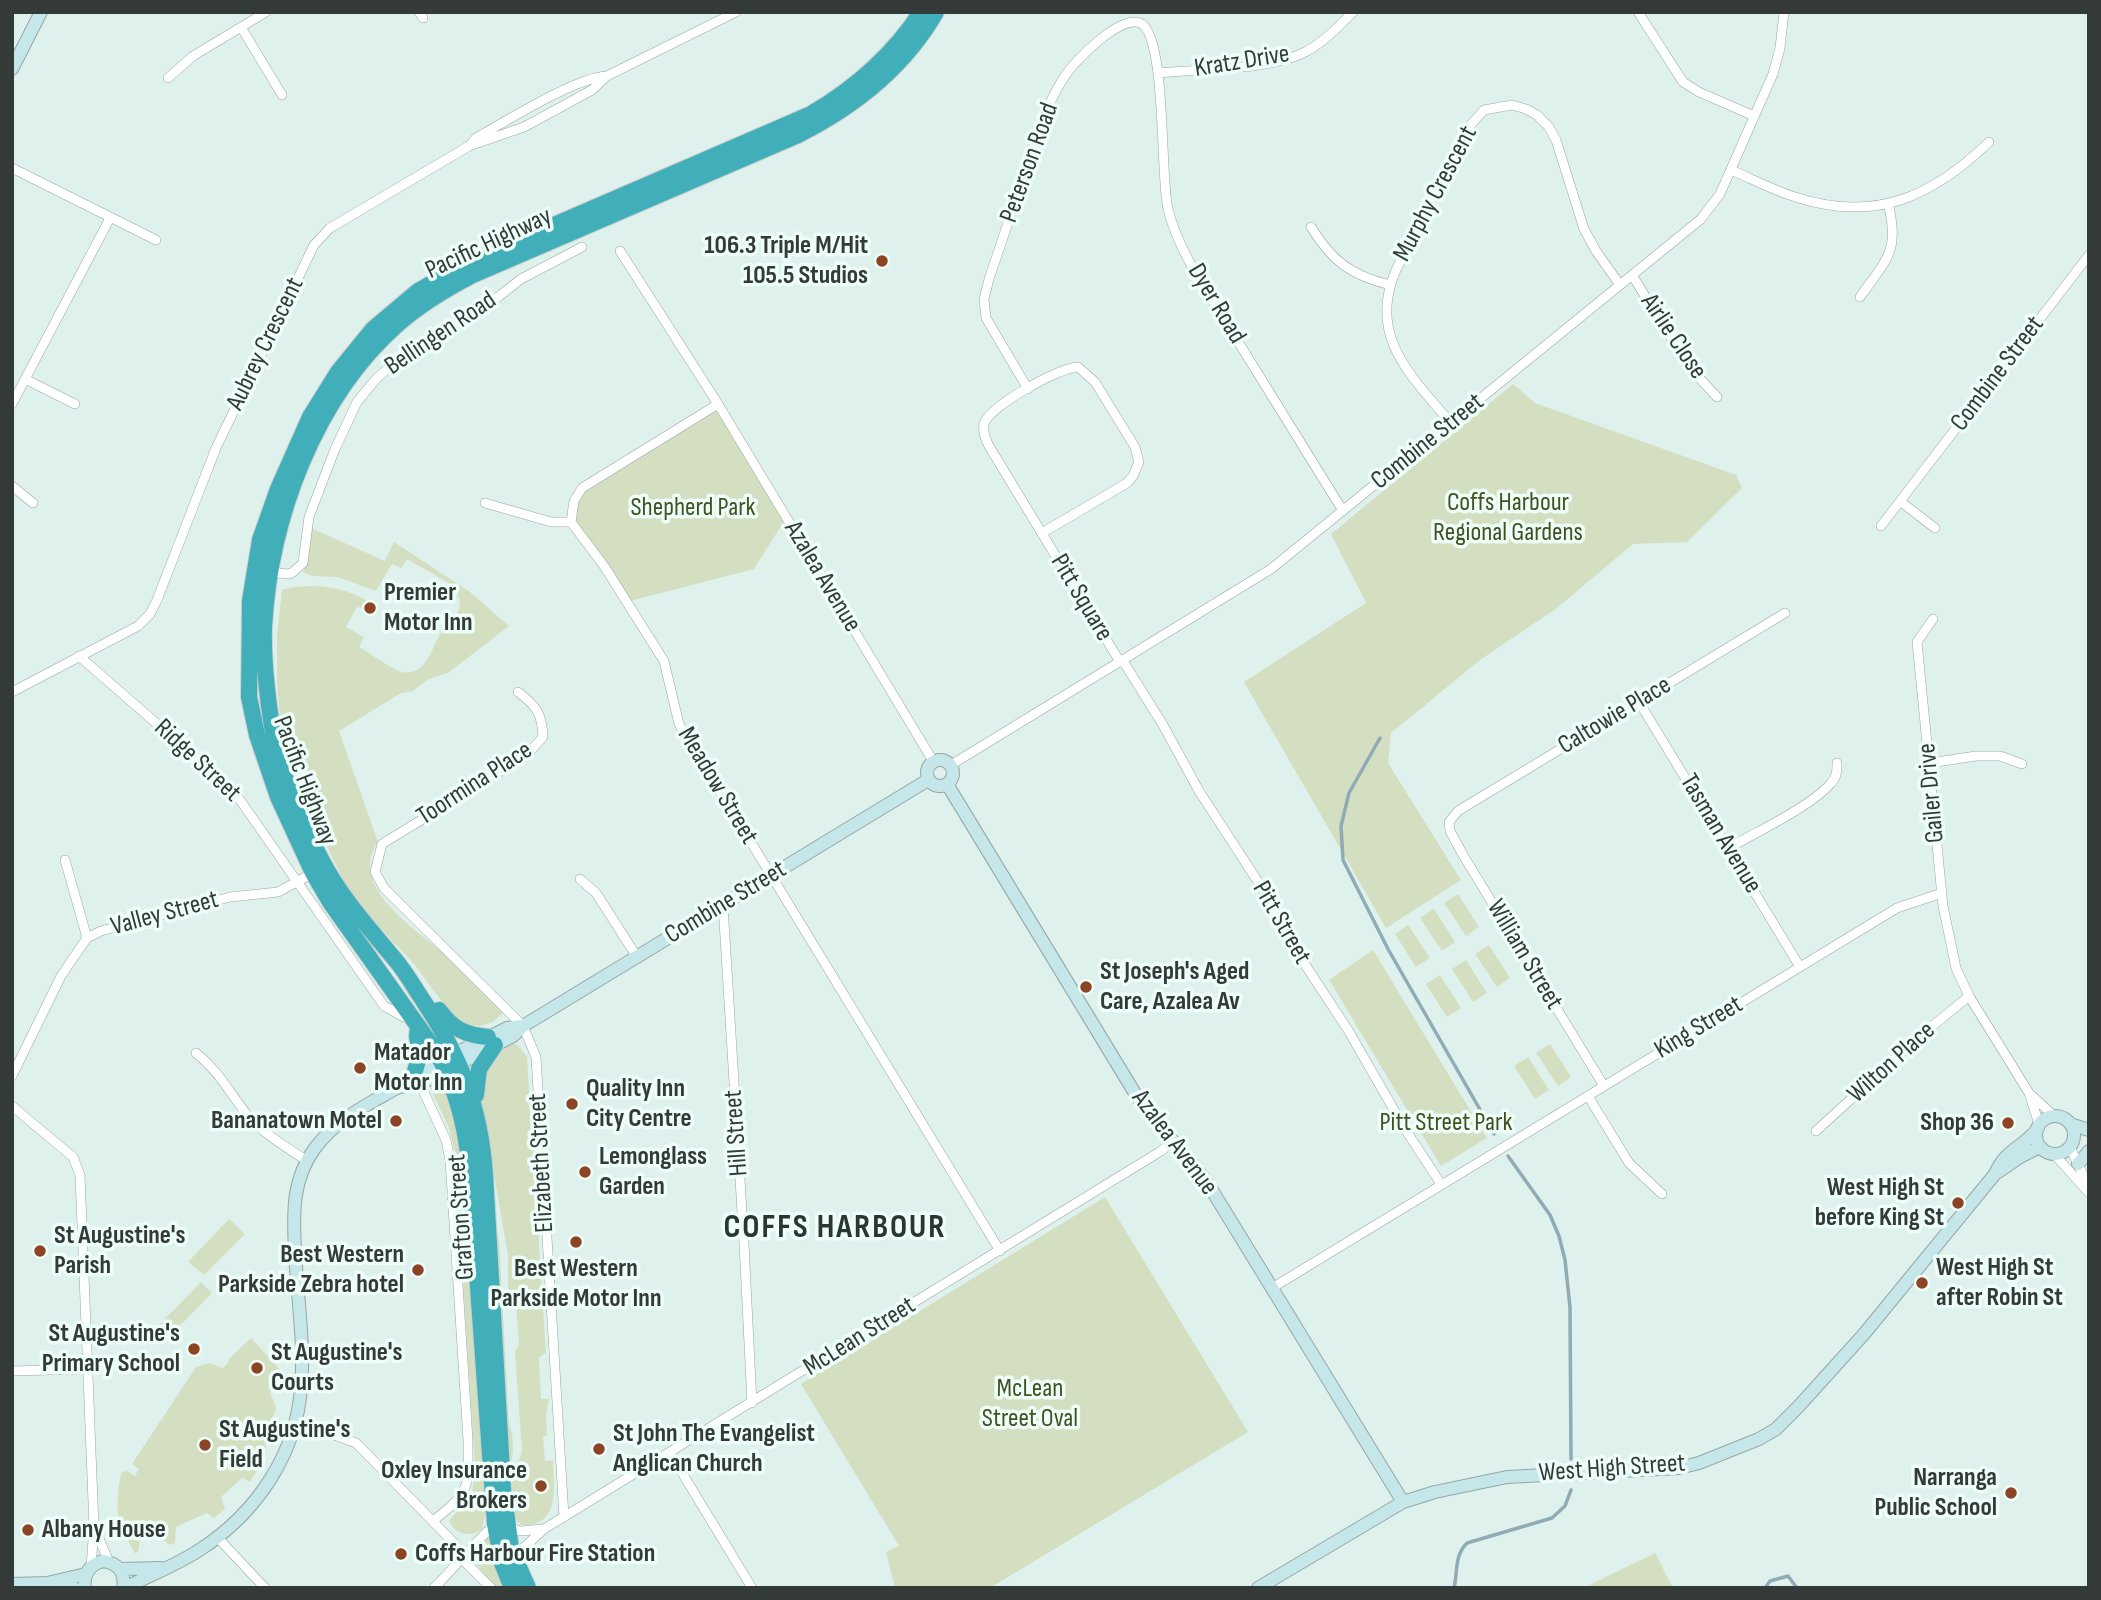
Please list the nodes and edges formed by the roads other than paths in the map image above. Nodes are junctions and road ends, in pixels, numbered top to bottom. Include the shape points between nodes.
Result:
1 (41, 12) edge
2 (265, 12) edge
3 (736, 12) edge
4 (921, 12) edge
5 (936, 12) edge
6 (1353, 12) edge
7 (1638, 12) edge
8 (1784, 12) edge
9 (241, 27) junction
10 (12, 69) edge
11 (1158, 73) junction
12 (168, 78) dead end
13 (282, 95) dead end
14 (1755, 116) junction
15 (1989, 142) dead end
16 (12, 168) edge
17 (1731, 170) junction
18 (1888, 203) junction
19 (110, 218) junction
20 (1311, 227) dead end
21 (156, 240) dead end
22 (582, 247) dead end
23 (620, 251) dead end
24 (2089, 256) edge
25 (1632, 275) junction
26 (1390, 285) junction
27 (1620, 285) junction
28 (1860, 297) dead end
29 (25, 379) junction
30 (1028, 389) junction
31 (1717, 397) dead end
32 (12, 404) edge
33 (75, 404) dead end
34 (718, 404) junction
35 (1451, 423) junction
36 (12, 486) edge
37 (1901, 502) junction
38 (33, 503) dead end
39 (485, 503) dead end
40 (1343, 511) junction
41 (571, 522) junction
42 (1881, 526) dead end
43 (1935, 528) dead end
44 (1042, 533) junction
45 (262, 571) junction
46 (1785, 613) dead end
47 (1933, 619) dead end
48 (79, 656) junction
49 (1122, 662) junction
50 (12, 692) edge
51 (518, 692) dead end
52 (1639, 702) junction
53 (933, 761) junction
54 (1837, 762) dead end
55 (1930, 763) junction
56 (2022, 764) dead end
57 (951, 765) junction
58 (929, 780) junction
59 (947, 784) junction
60 (1449, 822) joint
61 (1729, 848) junction
62 (65, 860) dead end
63 (375, 872) joint
64 (313, 873) junction
65 (771, 876) junction
66 (580, 879) dead end
67 (298, 881) junction
68 (334, 881) joint
69 (1942, 893) junction
70 (723, 905) junction
71 (87, 938) junction
72 (636, 957) junction
73 (399, 964) junction
74 (1800, 967) junction
75 (1969, 996) junction
76 (414, 1024) junction
77 (523, 1026) junction
78 (492, 1041) junction
79 (196, 1053) dead end
80 (451, 1062) junction
81 (12, 1076) edge
82 (417, 1079) junction
83 (1604, 1086) junction
84 (2029, 1093) junction
85 (1588, 1096) junction
86 (475, 1105) junction
87 (13, 1108) edge
88 (2054, 1116) junction
89 (2070, 1124) junction
90 (2038, 1126) junction
91 (2089, 1130) edge
92 (1816, 1131) dead end
93 (2089, 1138) edge
94 (1174, 1140) junction
95 (2071, 1144) junction
96 (2040, 1147) junction
97 (2089, 1151) edge
98 (2054, 1154) junction
99 (307, 1160) junction
100 (2078, 1164) junction
101 (1995, 1174) junction
102 (1441, 1184) junction
103 (2089, 1190) edge
104 (1662, 1194) dead end
105 (1000, 1251) junction
106 (1272, 1288) junction
107 (88, 1369) junction
108 (12, 1371) edge
109 (752, 1404) junction
110 (296, 1421) junction
111 (670, 1453) junction
112 (1403, 1502) junction
113 (564, 1517) junction
114 (433, 1521) junction
115 (502, 1526) junction
116 (94, 1527) junction
117 (544, 1529) junction
118 (218, 1538) junction
119 (463, 1560) junction
120 (515, 1561) junction
121 (115, 1566) junction
122 (165, 1567) junction
123 (88, 1570) junction
124 (47, 1583) junction
125 (12, 1584) edge
126 (74, 1588) edge
127 (86, 1588) edge
128 (124, 1588) edge
129 (265, 1588) edge
130 (434, 1588) edge
131 (491, 1588) edge
132 (513, 1588) edge
133 (528, 1588) edge
134 (752, 1588) edge
135 (1258, 1588) edge

1 - 10 street
2 - 9 street
3 - 48 street, Aubrey Crescent via 607,76 592,90 524,127 468,146 330,228 314,245 216,448 150,614 138,626
4 - 45 highway, Pacific Highway via 876,66 811,114 473,260 393,310 353,351 310,417 266,520
5 - 45 highway, Pacific Highway via 898,63 838,114 473,275 434,296 398,324 349,378 316,435
6 - 11 street, Kratz Drive via 1324,40 1288,58
7 - 14 street via 1683,82
8 - 14 street, Combine Street via 1778,59
9 - 12 street via 193,56
9 - 13 street
11 - 30 street, Peterson Road via 1147,29 1131,22 1105,36 1077,60 1045,113 984,299 986,318
11 - 40 street, Dyer Road via 1167,204 1173,229
14 - 17 street, Combine Street
15 - 18 street via 1928,190
16 - 19 street
17 - 18 street via 1822,205 1853,208
17 - 25 street, Combine Street via 1705,215
18 - 28 street via 1893,244
19 - 21 street
19 - 29 street
20 - 26 street via 1340,264
22 - 45 street, Bellingen Road via 438,332 377,378 357,402 335,449 309,517 303,563 289,574
23 - 34 street, Azalea Avenue
24 - 37 street, Combine Street
25 - 27 street, Combine Street
25 - 31 street, Airlie Close via 1689,367
26 - 27 street, Murphy Crescent via 1465,131 1484,110 1512,105 1538,115 1549,127 1584,229
26 - 35 street, Murphy Crescent via 1386,316 1393,345 1409,373
27 - 35 street, Combine Street
29 - 32 street
29 - 33 street
30 - 44 street, Pitt Square via 993,412 984,434
30 - 44 street, Pitt Square via 1063,369 1078,367 1095,382 1135,447 1139,462 1127,482
34 - 41 street via 582,488 574,501
34 - 53 street, Azalea Avenue
35 - 40 street, Combine Street
36 - 38 street
37 - 42 street, Combine Street
37 - 43 street
39 - 41 street via 551,522
40 - 49 street, Combine Street via 1271,569
41 - 65 street, Meadow Street via 664,661 678,724
44 - 49 street, Pitt Square
45 - 64 highway, Pacific Highway via 250,601 249,697 278,797
45 - 68 highway, Pacific Highway via 265,675 272,729 297,808
46 - 52 street, Caltowie Place
47 - 55 street, Gailer Drive via 1916,642
48 - 50 street
48 - 67 street, Ridge Street via 233,790
49 - 57 street, Combine Street
49 - 102 street, Pitt Street
51 - 63 street, Toormina Place via 542,717 544,737 527,755 382,844
52 - 60 street, Caltowie Place via 1458,811
52 - 61 street, Tasman Avenue
53 - 57 street
53 - 58 street via 926,771
54 - 61 street via 1832,782 1815,798
55 - 56 street via 2000,756
55 - 69 street, Gailer Drive
57 - 59 street via 953,774
58 - 59 street
58 - 65 street, Combine Street
59 - 94 street, Azalea Avenue via 1136,1095
60 - 83 street, William Street via 1463,855
61 - 74 street, Tasman Avenue
62 - 71 street
63 - 77 street, Elizabeth Street via 384,888
64 - 67 street, Valley Street
64 - 76 highway, Grafton Street
65 - 70 street, Combine Street
65 - 105 street, Meadow Street
66 - 72 street via 596,893
67 - 71 street, Valley Street via 278,892 230,897
67 - 76 street, Grafton Street via 384,1006
68 - 73 highway, Grafton Street
69 - 74 street, King Street via 1897,908
69 - 75 street via 1956,968
70 - 72 street, Combine Street
70 - 109 street, Hill Street
71 - 81 street, Valley Street via 61,976
72 - 77 street, Combine Street
73 - 78 highway via 408,968 456,1029
73 - 80 highway, Grafton Street
74 - 83 street, King Street
75 - 84 street
75 - 92 street, Wilton Place
76 - 80 highway, Grafton Street
76 - 82 highway via 420,1053
77 - 78 street, Combine Street via 507,1028
77 - 113 street, Elizabeth Street via 536,1057
78 - 80 street, Combine Street
78 - 86 highway via 479,1069
79 - 99 street via 213,1066 250,1118
80 - 82 street, Combine Street
80 - 86 highway, Grafton Street
80 - 115 highway, Grafton Street via 467,1140
82 - 99 street, Combine Street via 353,1112
82 - 114 street, Grafton Street via 446,1140 450,1160 468,1440 463,1496
83 - 85 street, King Street
84 - 88 street
84 - 90 street
85 - 102 street, King Street
85 - 104 street via 1629,1163
86 - 115 highway, Grafton Street via 483,1144
87 - 107 street via 69,1154 78,1168
88 - 89 street
88 - 90 street
89 - 91 street
89 - 95 street
90 - 96 street
90 - 101 street, West High Street via 2006,1155
93 - 95 street
94 - 105 street, McLean Street
94 - 106 street, Azalea Avenue via 1210,1187
95 - 98 street
95 - 100 street
96 - 98 street
96 - 101 street, West High Street
97 - 100 street
98 - 103 street
99 - 110 street via 293,1207 302,1371
100 - 103 street
101 - 112 street, West High Street via 1864,1334 1799,1406 1759,1439 1679,1468 1507,1477
102 - 106 street, King Street
105 - 109 street, McLean Street
106 - 112 street, Azalea Avenue
107 - 108 street
107 - 116 street
109 - 111 street, McLean Street
110 - 114 street via 356,1443
110 - 118 street via 268,1484
111 - 113 street, McLean Street
111 - 134 street
112 - 135 street, West High Street
113 - 117 street, McLean Street
114 - 119 street
115 - 117 street
115 - 119 street via 475,1542
115 - 120 highway, Grafton Street
115 - 132 highway, Grafton Street via 502,1563
116 - 121 street
116 - 123 street
117 - 120 street, McLean Street
118 - 122 street
118 - 129 street
119 - 130 street
119 - 131 street
120 - 133 highway, Grafton Street
121 - 122 street
121 - 123 street via 96,1563
121 - 128 street via 124,1577
122 - 128 street
123 - 124 street
123 - 127 street
124 - 125 street
124 - 126 street

